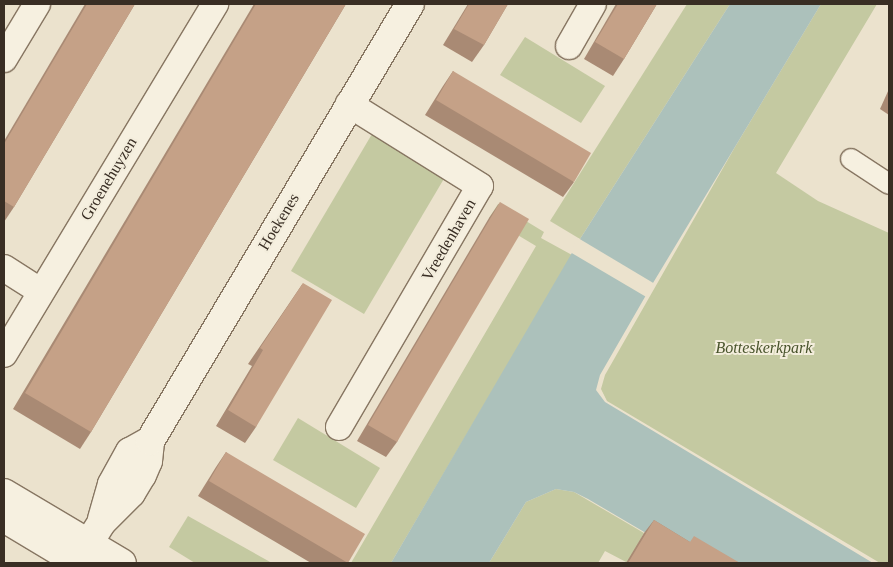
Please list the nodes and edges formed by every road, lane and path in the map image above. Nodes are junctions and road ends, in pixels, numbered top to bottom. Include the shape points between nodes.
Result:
1 (37, 4) edge
2 (215, 4) edge
3 (410, 4) edge
4 (593, 4) edge
5 (569, 46) dead end
6 (4, 59) edge
7 (349, 104) junction
8 (851, 160) dead end
9 (889, 184) edge
10 (4, 268) edge
11 (40, 291) junction
12 (4, 354) edge
13 (339, 427) dead end
14 (4, 493) edge
15 (4, 518) edge
16 (85, 551) edge
17 (122, 563) edge

1 - 6 street
2 - 11 street, Groenehuyzen
3 - 7 street, Hoekenes
4 - 5 street
7 - 13 street, Vreedenhaven via 480,186
7 - 16 street, Hoekenes via 150,441 148,461 142,475
8 - 9 street
10 - 11 street
11 - 12 street, Groenehuyzen
14 - 16 street
15 - 16 street
16 - 17 street

